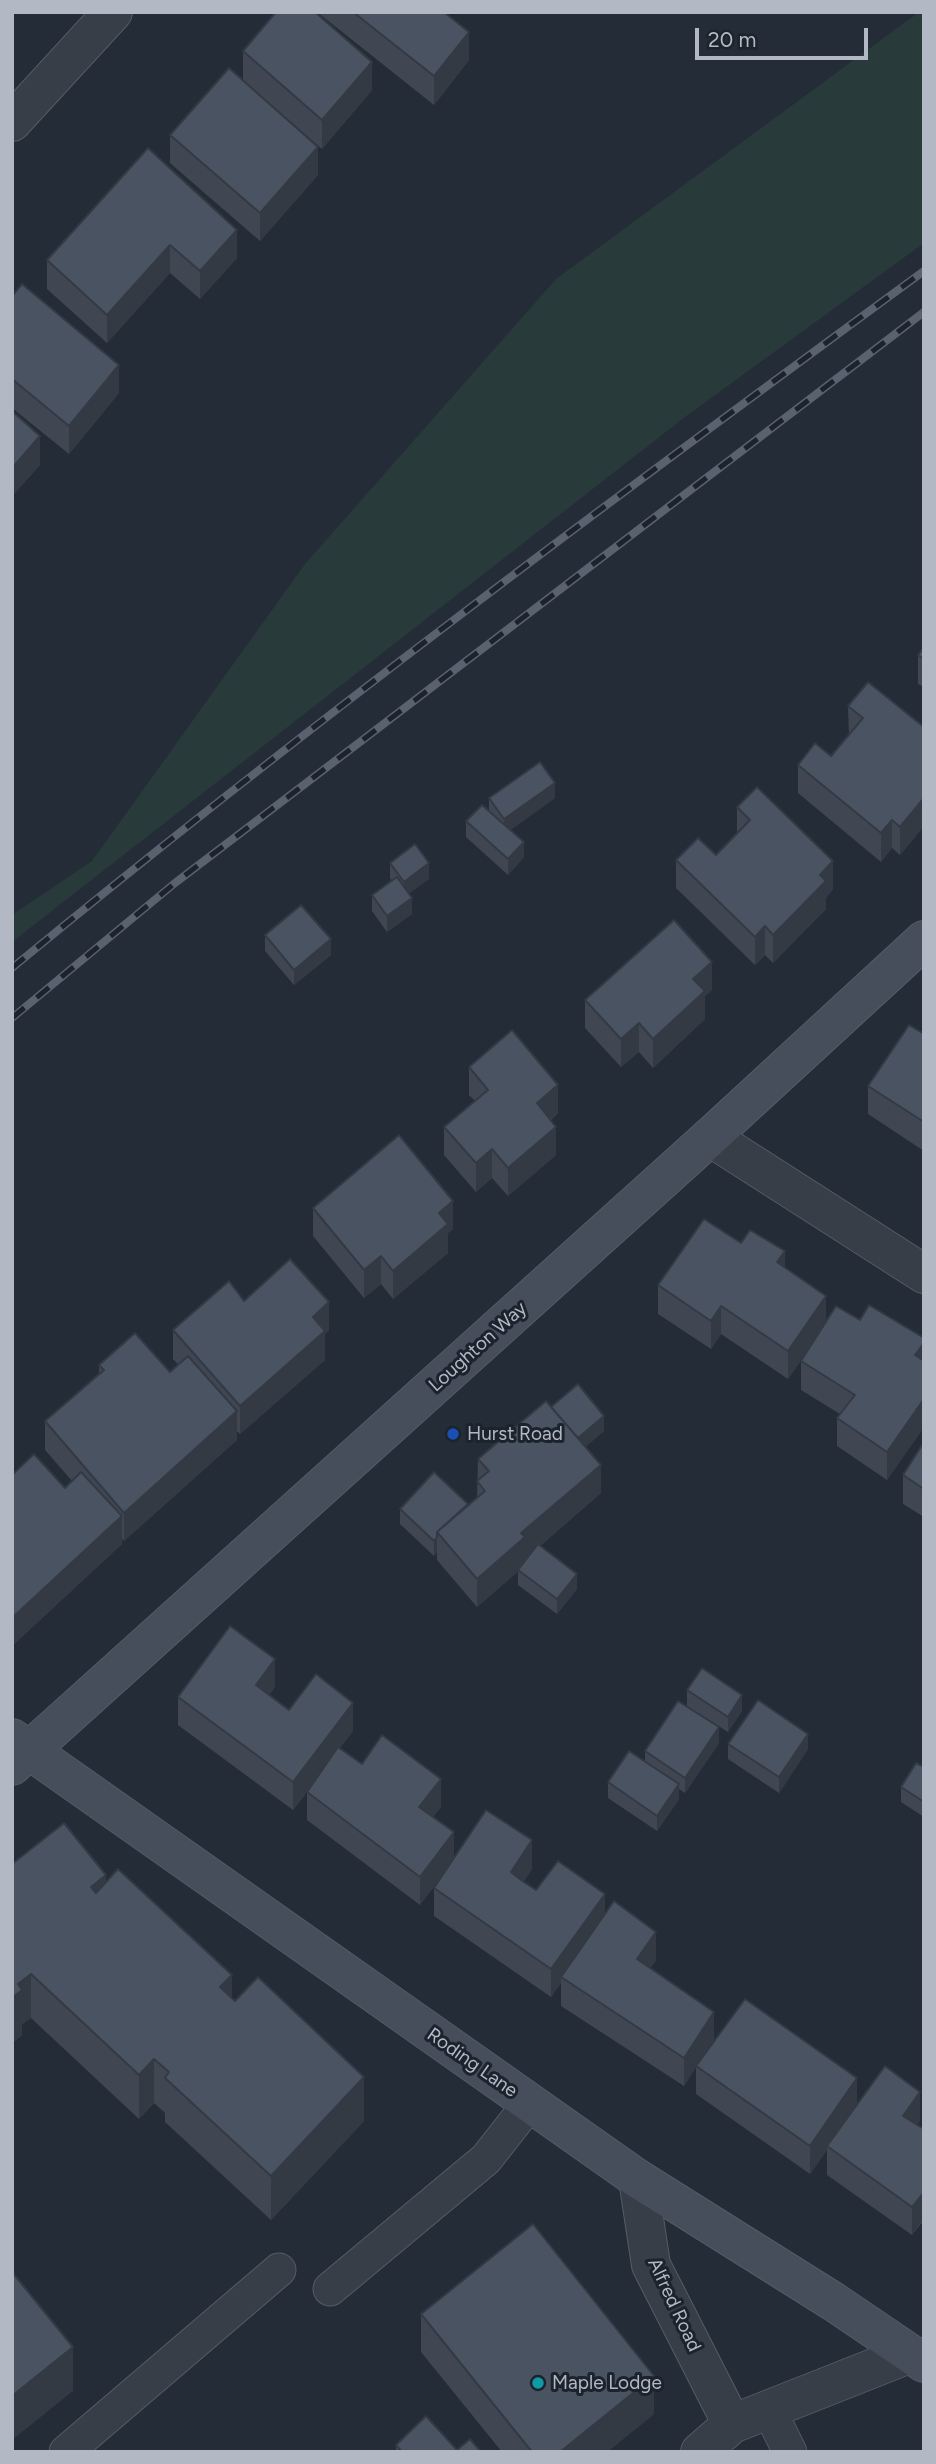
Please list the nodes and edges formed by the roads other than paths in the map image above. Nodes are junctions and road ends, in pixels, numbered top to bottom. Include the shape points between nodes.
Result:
1 (113, 12) edge
2 (12, 122) edge
3 (924, 940) edge
4 (710, 1137) junction
5 (924, 1274) edge
6 (18, 1752) edge
7 (530, 2103) junction
8 (638, 2179) junction
9 (279, 2270) dead end
10 (330, 2289) dead end
11 (916, 2358) edge
12 (769, 2410) junction
13 (732, 2424) junction
14 (66, 2452) edge
15 (700, 2452) edge
16 (790, 2452) edge

1 - 2 street
3 - 4 street, Loughton Way
4 - 5 street
4 - 6 street, Loughton Way
6 - 7 street, Roding Lane
7 - 8 street, Roding Lane
7 - 10 lane via 486,2159
8 - 11 street, Roding Lane
8 - 13 street, Alfred Road via 652,2264
9 - 14 lane
11 - 12 street
12 - 13 street
12 - 16 lane
13 - 15 street

